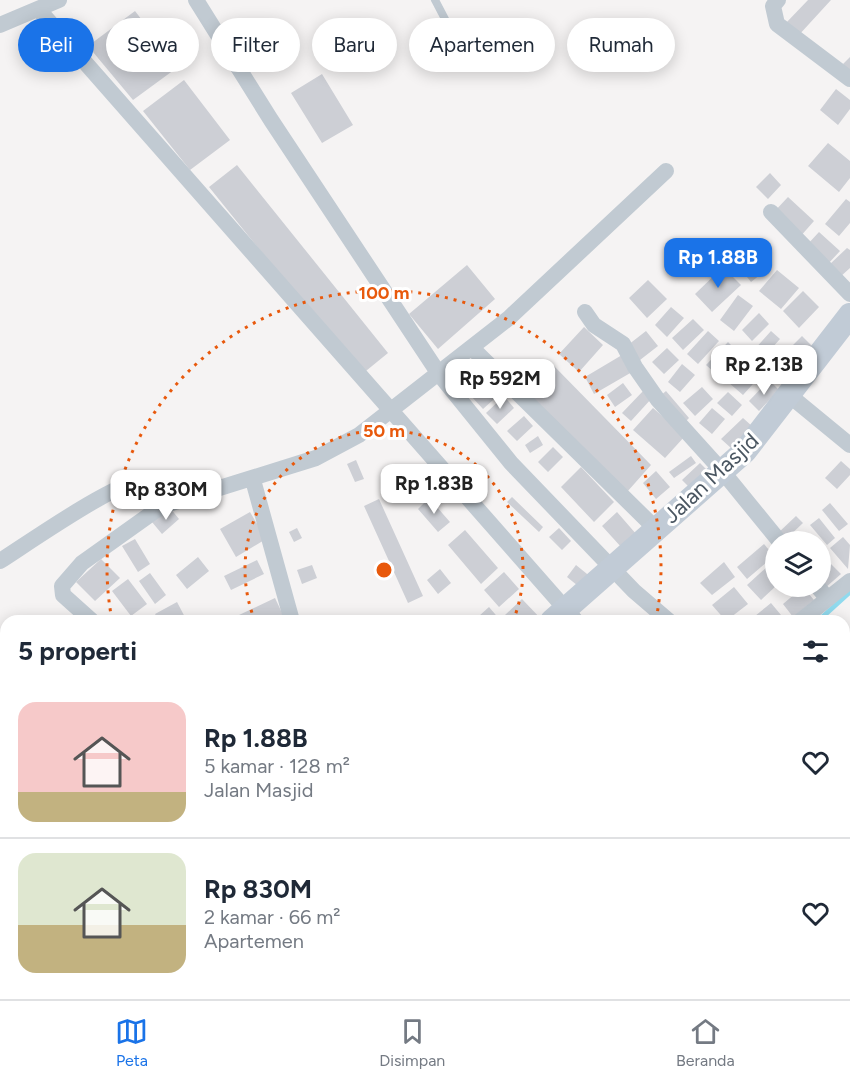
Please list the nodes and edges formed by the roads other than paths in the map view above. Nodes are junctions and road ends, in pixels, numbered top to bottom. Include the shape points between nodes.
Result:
1 (58, 0) edge
2 (196, 0) edge
3 (435, 0) edge
4 (778, 0) edge
5 (39, 10) junction
6 (444, 18) edge
7 (0, 25) edge
8 (850, 79) edge
9 (666, 171) dead end
10 (771, 212) dead end
11 (850, 294) edge
12 (585, 312) dead end
13 (848, 324) edge
14 (472, 348) junction
15 (439, 374) junction
16 (789, 395) junction
17 (390, 412) junction
18 (847, 442) edge
19 (723, 472) junction
20 (253, 480) junction
21 (162, 506) junction
22 (656, 529) junction
23 (771, 531) edge
24 (0, 561) edge
25 (611, 568) junction
26 (850, 581) edge
27 (831, 589) edge
28 (820, 597) edge
29 (85, 615) edge
30 (290, 615) edge
31 (562, 615) edge
32 (566, 615) edge
33 (662, 615) edge
34 (805, 615) edge

1 - 5 street
2 - 15 street
3 - 6 lane
4 - 8 street via 773,6 777,24
5 - 7 street
5 - 17 street
9 - 14 street
10 - 11 street
12 - 19 street via 594,325 623,344 658,400
13 - 16 street, Jalan Masjid
14 - 15 street
14 - 22 street
15 - 17 street
15 - 25 street via 511,463
16 - 18 street
16 - 19 street, Jalan Masjid
17 - 20 street via 359,435 316,458
17 - 31 street
19 - 22 street, Jalan Masjid
19 - 23 street
20 - 21 street
20 - 30 street
21 - 24 street via 148,488 133,482 111,491
21 - 29 street via 82,563 62,586 63,595
22 - 25 street, Jalan Masjid
25 - 32 street, Jalan Masjid
25 - 33 street
26 - 27 street
28 - 34 street

